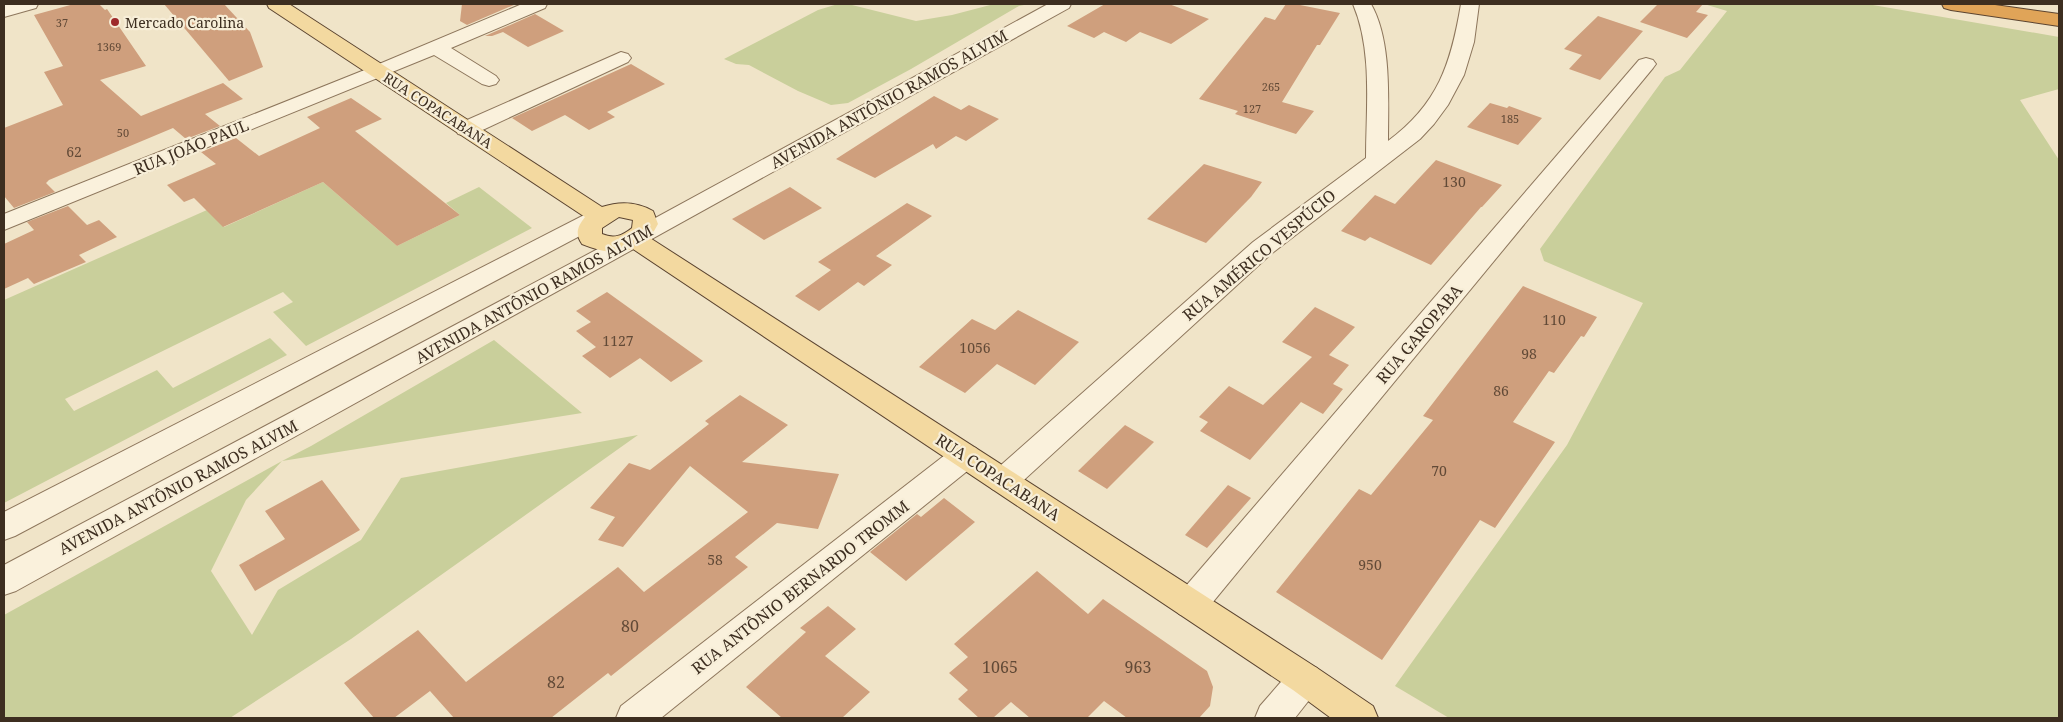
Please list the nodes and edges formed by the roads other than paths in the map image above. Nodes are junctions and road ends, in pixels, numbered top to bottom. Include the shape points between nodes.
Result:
1 (29, 4) edge
2 (276, 4) edge
3 (538, 4) edge
4 (1062, 4) edge
5 (1362, 4) edge
6 (1470, 4) edge
7 (1951, 4) edge
8 (2032, 4) edge
9 (2059, 8) edge
10 (4, 11) edge
11 (2059, 20) edge
12 (436, 47) junction
13 (621, 58) dead end
14 (1646, 64) dead end
15 (379, 71) junction
16 (489, 80) dead end
17 (466, 129) junction
18 (1377, 159) junction
19 (600, 216) junction
20 (4, 223) edge
21 (635, 239) junction
22 (965, 456) junction
23 (1003, 481) junction
24 (4, 527) edge
25 (4, 581) edge
26 (1191, 604) junction
27 (1306, 679) junction
28 (634, 718) edge
29 (1273, 718) edge
30 (1360, 718) edge

1 - 10 street
2 - 15 main road, RUA COPACABANA
3 - 12 street, RUA JOÃO PAUL
4 - 21 street, AVENIDA ANTÔNIO RAMOS ALVIM
5 - 18 street via 1371,22 1376,66
6 - 18 street, RUA AMÉRICO VESPÚCIO via 1461,59 1436,108 1412,134
7 - 11 highway
8 - 9 highway
12 - 15 street, RUA JOÃO PAUL
12 - 16 street
13 - 17 street
14 - 26 street, RUA GAROPABA
15 - 17 main road, RUA COPACABANA
15 - 20 street, RUA JOÃO PAUL
17 - 19 main road, RUA COPACABANA
18 - 23 street, RUA AMÉRICO VESPÚCIO via 1262,248
19 - 21 main road via 618,210 641,213 648,222
19 - 24 street
21 - 22 main road, RUA COPACABANA
21 - 25 street, AVENIDA ANTÔNIO RAMOS ALVIM
22 - 23 main road, RUA COPACABANA
22 - 28 street, RUA ANTÔNIO BERNARDO TROMM
23 - 26 main road, RUA COPACABANA
26 - 27 main road, RUA COPACABANA
27 - 29 street
27 - 30 main road, RUA COPACABANA

